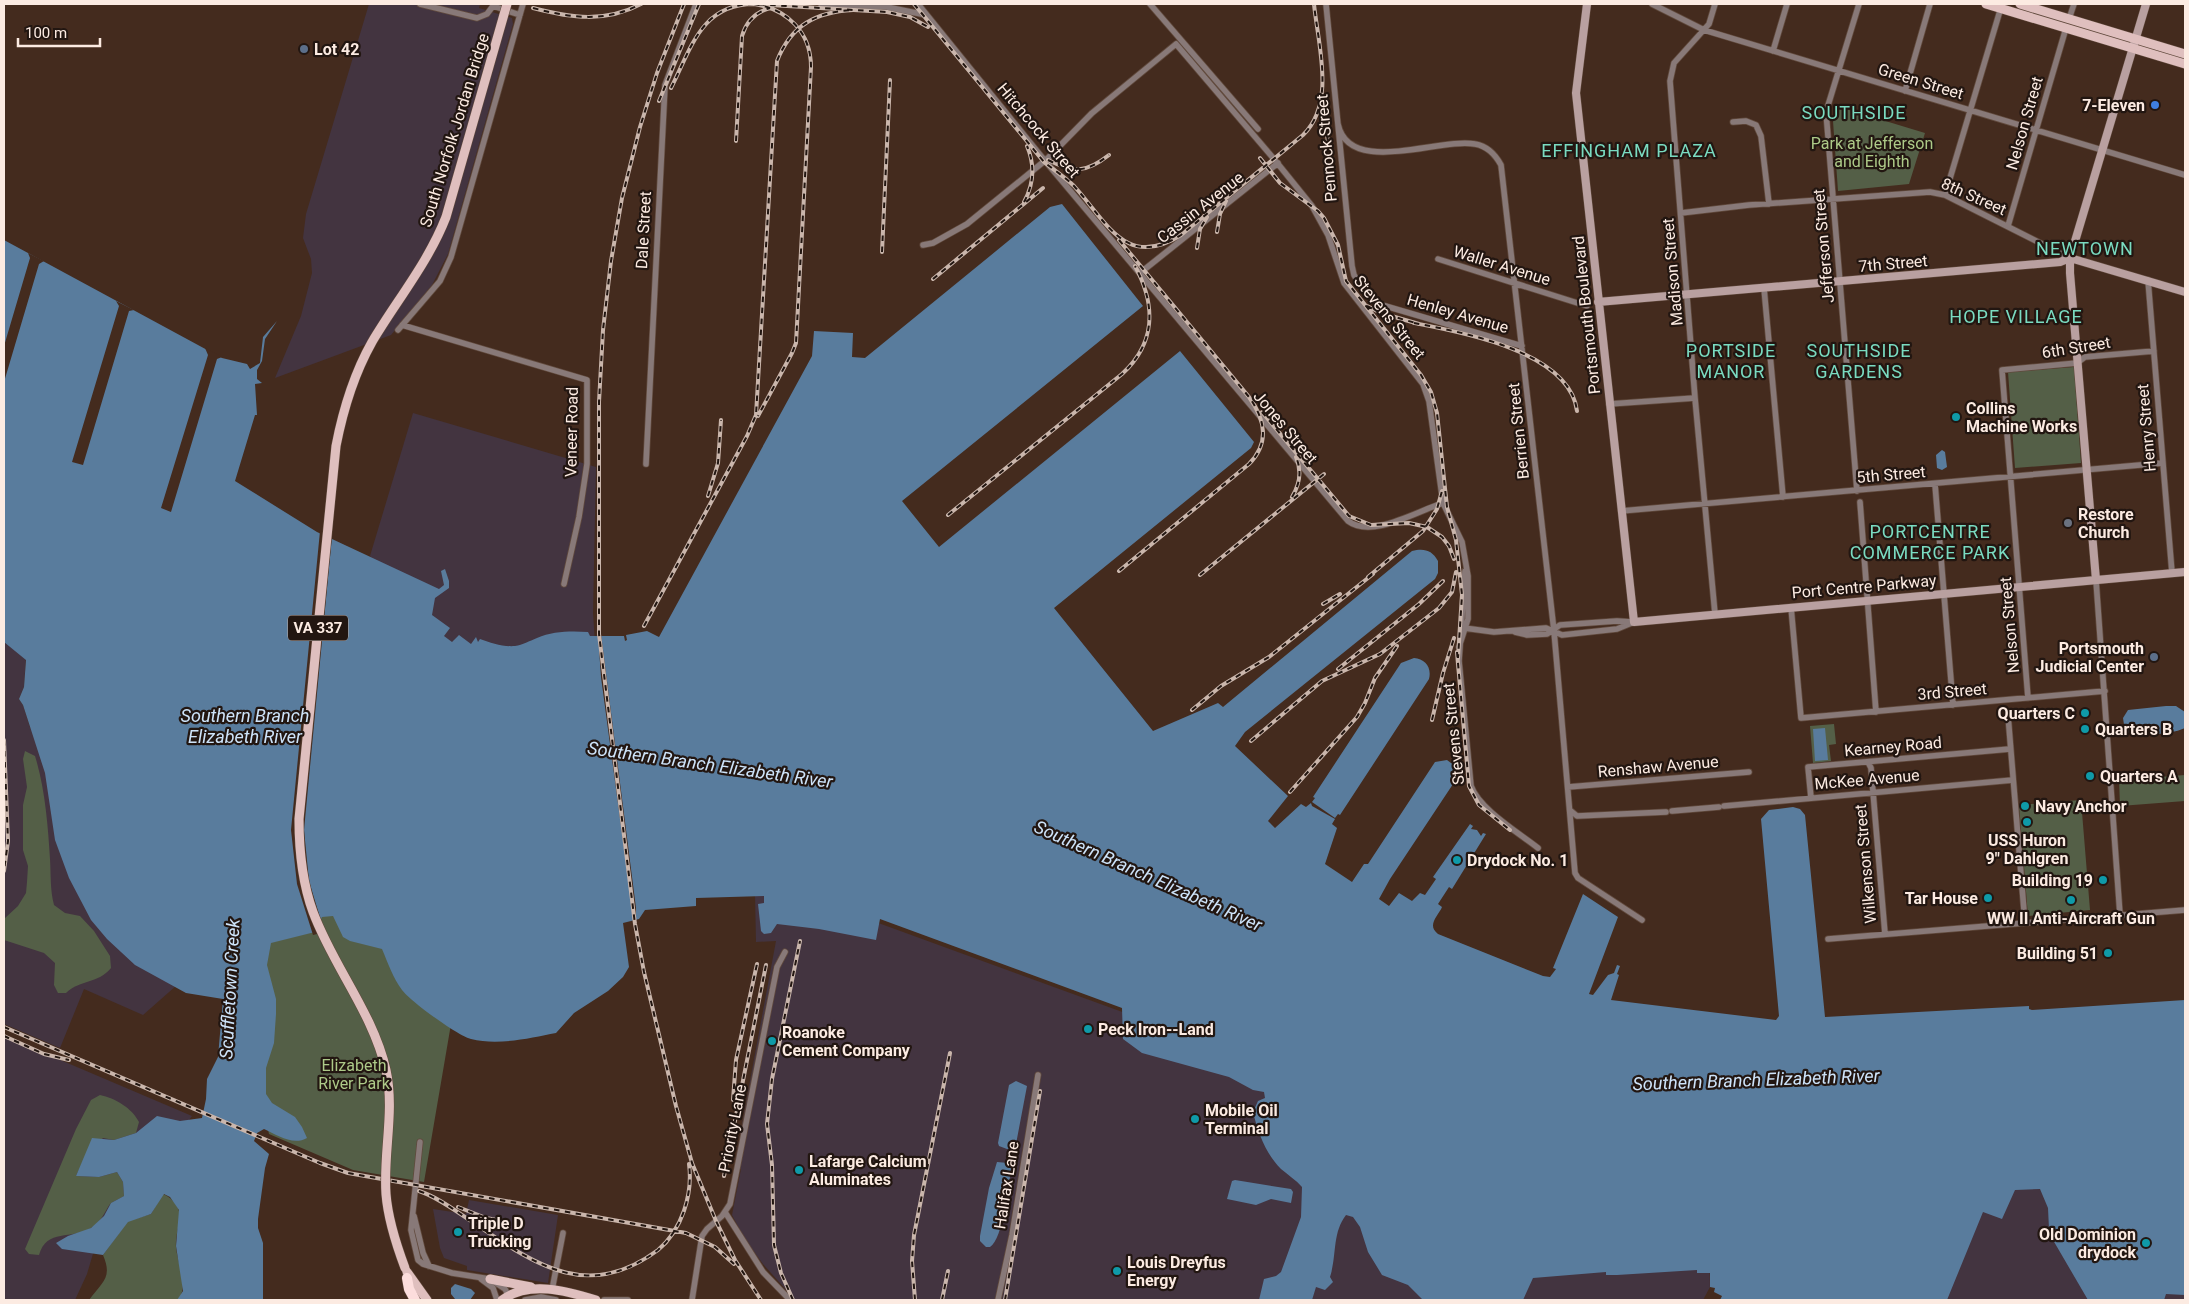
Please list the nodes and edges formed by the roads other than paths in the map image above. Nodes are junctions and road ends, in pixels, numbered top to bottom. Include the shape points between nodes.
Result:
1 (420, 4) edge
2 (508, 4) edge
3 (523, 4) edge
4 (696, 4) edge
5 (822, 4) edge
6 (918, 4) edge
7 (1150, 4) edge
8 (1326, 4) edge
9 (1587, 4) edge
10 (1652, 4) edge
11 (1715, 4) edge
12 (1787, 4) edge
13 (1859, 4) edge
14 (1930, 4) edge
15 (1986, 4) edge
16 (2020, 4) edge
17 (2074, 4) edge
18 (2146, 4) edge
19 (494, 5) edge
20 (2002, 6) edge
21 (520, 15) junction
22 (927, 15) junction
23 (2069, 18) junction
24 (2066, 28) junction
25 (1704, 30) junction
26 (2136, 39) junction
27 (2132, 48) junction
28 (1773, 51) junction
29 (2185, 54) edge
30 (2185, 64) edge
31 (1839, 71) junction
32 (1905, 91) junction
33 (1970, 110) junction
34 (1733, 122) dead end
35 (1338, 124) junction
36 (1258, 129) dead end
37 (2036, 130) junction
38 (2102, 150) junction
39 (1045, 161) junction
40 (1278, 163) junction
41 (2185, 175) edge
42 (1945, 195) junction
43 (1833, 198) junction
44 (1769, 204) junction
45 (1681, 213) junction
46 (2008, 226) junction
47 (923, 245) dead end
48 (2070, 258) junction
49 (1438, 259) dead end
50 (1140, 273) junction
51 (2148, 280) junction
52 (1840, 281) junction
53 (1515, 283) junction
54 (1362, 288) joint
55 (1764, 288) junction
56 (2185, 292) edge
57 (1687, 294) junction
58 (1598, 302) junction
59 (1587, 306) dead end
60 (1522, 346) junction
61 (2154, 350) junction
62 (2077, 363) junction
63 (2002, 370) joint
64 (1695, 398) junction
65 (1609, 404) junction
66 (2163, 463) junction
67 (646, 464) dead end
68 (2086, 470) junction
69 (2011, 477) junction
70 (1935, 484) junction
71 (1857, 491) junction
72 (1783, 497) junction
73 (1860, 502) dead end
74 (1443, 503) junction
75 (1705, 504) junction
76 (1621, 511) junction
77 (2185, 572) edge
78 (2172, 573) junction
79 (2096, 580) junction
80 (564, 584) dead end
81 (2019, 587) junction
82 (1942, 593) junction
83 (1866, 600) junction
84 (1790, 607) junction
85 (1715, 614) junction
86 (1634, 622) junction
87 (1463, 627) junction
88 (1554, 630) junction
89 (2105, 691) junction
90 (2028, 698) junction
91 (1953, 705) junction
92 (1876, 712) junction
93 (2008, 715) dead end
94 (2010, 749) junction
95 (1868, 762) junction
96 (1749, 772) dead end
97 (2013, 780) junction
98 (1568, 787) junction
99 (1873, 792) junction
100 (1810, 798) junction
101 (1570, 810) junction
102 (1538, 848) dead end
103 (2185, 910) edge
104 (2120, 915) junction
105 (1642, 920) dead end
106 (2025, 922) junction
107 (1885, 934) junction
108 (1828, 939) dead end
109 (785, 952) dead end
110 (1038, 1074) dead end
111 (420, 1142) dead end
112 (725, 1212) junction
113 (563, 1233) dead end
114 (406, 1273) junction
115 (479, 1278) junction
116 (490, 1278) junction
117 (538, 1289) junction
118 (552, 1290) junction
119 (508, 1299) edge
120 (415, 1300) edge
121 (419, 1300) edge
122 (427, 1300) edge
123 (497, 1300) edge
124 (525, 1300) edge
125 (556, 1300) edge
126 (596, 1300) edge
127 (604, 1300) edge
128 (628, 1300) edge
129 (692, 1300) edge
130 (790, 1300) edge
131 (998, 1300) edge

1 - 19 street via 477,18 487,14
2 - 114 main road, South Norfolk Jordan Bridge / VA 337, bridge via 446,217 433,248 372,342 344,410 336,446 299,819 302,865 312,910 370,1024 386,1070 389,1111 386,1195 391,1227
3 - 21 street
4 - 67 street, Dale Street via 664,85
5 - 22 street via 887,8
6 - 22 street, Hitchcock Street
7 - 36 street
8 - 35 street, Pennock Street
9 - 58 street, Portsmouth Boulevard via 1576,93
10 - 25 street, Green Street
11 - 25 street, Madison Street
12 - 28 street
13 - 31 street, Jefferson Street
14 - 32 street
15 - 20 main road
16 - 23 main road
17 - 23 street
18 - 26 street
19 - 21 street
20 - 24 main road
20 - 33 street
21 - 80 street, Veneer Road via 451,257 440,281 400,328 587,380 588,464 580,517
22 - 39 street, Hitchcock Street
23 - 26 main road
24 - 27 main road
24 - 37 street, Nelson Street
25 - 28 street, Green Street
25 - 45 street, Madison Street via 1674,63 1670,81
26 - 27 street
26 - 29 main road
27 - 30 main road
27 - 38 street
28 - 31 street, Green Street
31 - 32 street, Green Street
31 - 43 street, Jefferson Street via 1826,112
32 - 33 street, Green Street
33 - 37 street, Green Street
33 - 42 street
34 - 44 street via 1746,121 1756,125 1761,136
35 - 53 street, Berrien Street via 1349,143 1368,152 1470,143 1491,152 1502,169
35 - 54 street, Pennock Street via 1352,266
37 - 38 street, Green Street
37 - 46 street, Nelson Street
38 - 41 street, Green Street
38 - 48 street
39 - 40 street, Stevens Street via 1092,112 1176,44
39 - 47 street via 967,224 933,243
39 - 50 street, Hitchcock Street
40 - 50 street, Cassin Avenue
40 - 74 street, Stevens Street via 1323,224 1344,283 1423,384 1429,401
42 - 43 street, 8th Street via 1930,192
42 - 46 street, 8th Street
43 - 44 street, 8th Street
43 - 52 street, Jefferson Street
44 - 45 street, 8th Street
45 - 57 street, Madison Street
46 - 48 street, 8th Street
48 - 51 street, 7th Street
48 - 52 street, 7th Street via 2060,262
48 - 62 street
49 - 53 street, Waller Avenue
50 - 74 street, Jones Street via 1348,521 1360,527 1375,526
51 - 56 street, 7th Street
51 - 61 street, Henry Street
52 - 55 street, 7th Street
52 - 71 street, Jefferson Street
53 - 59 street, Waller Avenue
53 - 60 street, Berrien Street
54 - 60 street, Henley Avenue via 1385,306
55 - 57 street, 7th Street
55 - 72 street
57 - 58 street, 7th Street
57 - 64 street, Madison Street
58 - 65 street, Portsmouth Boulevard
60 - 88 street, Berrien Street
61 - 62 street, 6th Street via 2085,357
61 - 66 street, Henry Street
62 - 63 street, 6th Street
62 - 68 street
63 - 69 street, Nelson Street
64 - 65 street
64 - 75 street, Madison Street
65 - 76 street, Portsmouth Boulevard
66 - 68 street, 5th Street
66 - 78 street, Henry Street
68 - 69 street, 5th Street
68 - 79 street
69 - 70 street, 5th Street
69 - 81 street, Nelson Street
70 - 71 street, 5th Street
70 - 82 street
71 - 72 street, 5th Street
72 - 75 street, 5th Street
73 - 83 street
74 - 87 street, Stevens Street via 1462,542 1465,564
75 - 76 street, 5th Street
75 - 85 street, Madison Street
76 - 86 street, Portsmouth Boulevard
77 - 78 street, Port Centre Parkway
78 - 79 street, Port Centre Parkway
79 - 81 street, Port Centre Parkway
79 - 89 street
81 - 82 street, Port Centre Parkway
81 - 90 street, Nelson Street
82 - 83 street, Port Centre Parkway
82 - 91 street
83 - 84 street, Port Centre Parkway
83 - 92 street
84 - 85 street, Port Centre Parkway
84 - 92 street, 3rd Street via 1801,718
85 - 86 street, Port Centre Parkway
86 - 88 street via 1560,626
87 - 88 street via 1494,632 1513,631 1527,636
87 - 102 street, Stevens Street via 1459,647 1467,757 1473,791 1485,806
88 - 98 street, Berrien Street
89 - 90 street, 3rd Street
89 - 104 street
90 - 91 street, 3rd Street
91 - 92 street, 3rd Street
93 - 94 street
94 - 95 street, Kearney Road
94 - 97 street
95 - 99 street, Wilkenson Street
95 - 100 street, Kearney Road via 1808,767
96 - 98 street, Renshaw Avenue
97 - 99 street, McKee Avenue
97 - 106 street
98 - 101 street, Berrien Street
99 - 100 street, McKee Avenue
99 - 107 street, Wilkenson Street
100 - 101 street, McKee Avenue via 1579,816
101 - 105 street, Berrien Street via 1578,878
103 - 104 street
104 - 106 street
106 - 107 street
107 - 108 street
109 - 112 street, Priority Lane via 777,967 733,1192
110 - 131 street, Halifax Lane
111 - 115 street via 413,1212 424,1259 429,1266
112 - 129 street, Priority Lane via 702,1236
112 - 130 street via 763,1272
113 - 118 street
114 - 120 highway
114 - 121 main road, VA 337
114 - 122 main road, VA 337
115 - 116 street
115 - 123 street via 491,1286
116 - 117 main road
116 - 119 street via 503,1287
117 - 118 main road
117 - 119 main road via 523,1290
118 - 126 main road
124 - 125 street via 541,1297
127 - 128 street

